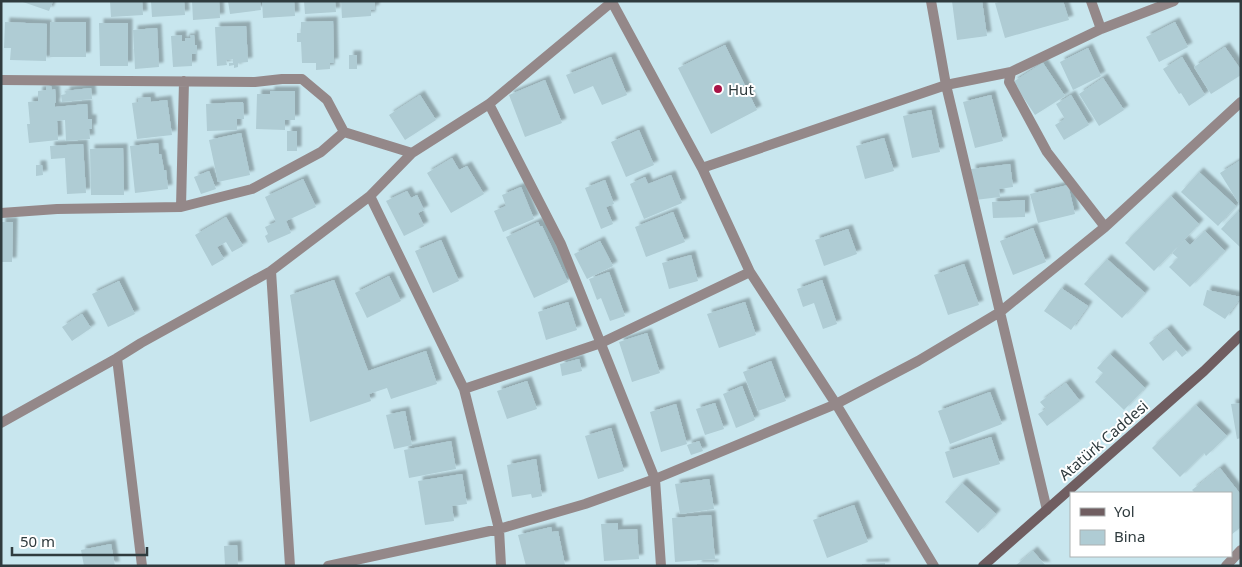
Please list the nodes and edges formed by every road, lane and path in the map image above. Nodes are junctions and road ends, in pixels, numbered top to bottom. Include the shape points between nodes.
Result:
1 (931, 1) edge
2 (1091, 1) edge
3 (1174, 1) edge
4 (612, 2) edge
5 (1101, 29) junction
6 (1011, 72) junction
7 (1, 80) edge
8 (184, 81) junction
9 (946, 85) junction
10 (1241, 102) edge
11 (488, 104) junction
12 (344, 132) junction
13 (412, 153) junction
14 (702, 168) junction
15 (370, 196) junction
16 (181, 207) junction
17 (1, 213) edge
18 (1105, 227) junction
19 (271, 271) junction
20 (750, 272) junction
21 (1000, 312) junction
22 (1239, 340) edge
23 (601, 343) junction
24 (117, 358) junction
25 (464, 389) junction
26 (836, 404) junction
27 (1, 423) edge
28 (655, 479) junction
29 (1047, 510) junction
30 (499, 529) junction
31 (1241, 550) edge
32 (142, 566) edge
33 (290, 566) edge
34 (328, 566) edge
35 (501, 566) edge
36 (661, 566) edge
37 (934, 566) edge
38 (983, 566) edge
39 (1226, 566) edge

1 - 9 street
2 - 5 street
3 - 5 street
4 - 11 street
4 - 14 street
5 - 6 street
6 - 9 street
6 - 18 street via 1009,82 1047,152
7 - 8 street
8 - 12 street via 302,79 327,100
8 - 16 street
9 - 14 street
9 - 21 street
10 - 18 street
11 - 13 street
11 - 23 street via 561,244
12 - 13 street
12 - 16 street via 321,152 252,188
13 - 15 street
14 - 20 street
15 - 19 street
15 - 25 street
16 - 17 street
18 - 21 street
19 - 24 street
19 - 33 street
20 - 23 street
20 - 26 street
21 - 26 street via 918,361
21 - 29 street
22 - 29 street, Atatürk Caddesi
23 - 25 street
23 - 28 street
24 - 27 street
24 - 32 street
25 - 30 street
26 - 28 street
26 - 37 street
28 - 30 street
28 - 36 street
29 - 38 street, Atatürk Caddesi
30 - 34 street
30 - 35 street
31 - 39 street

